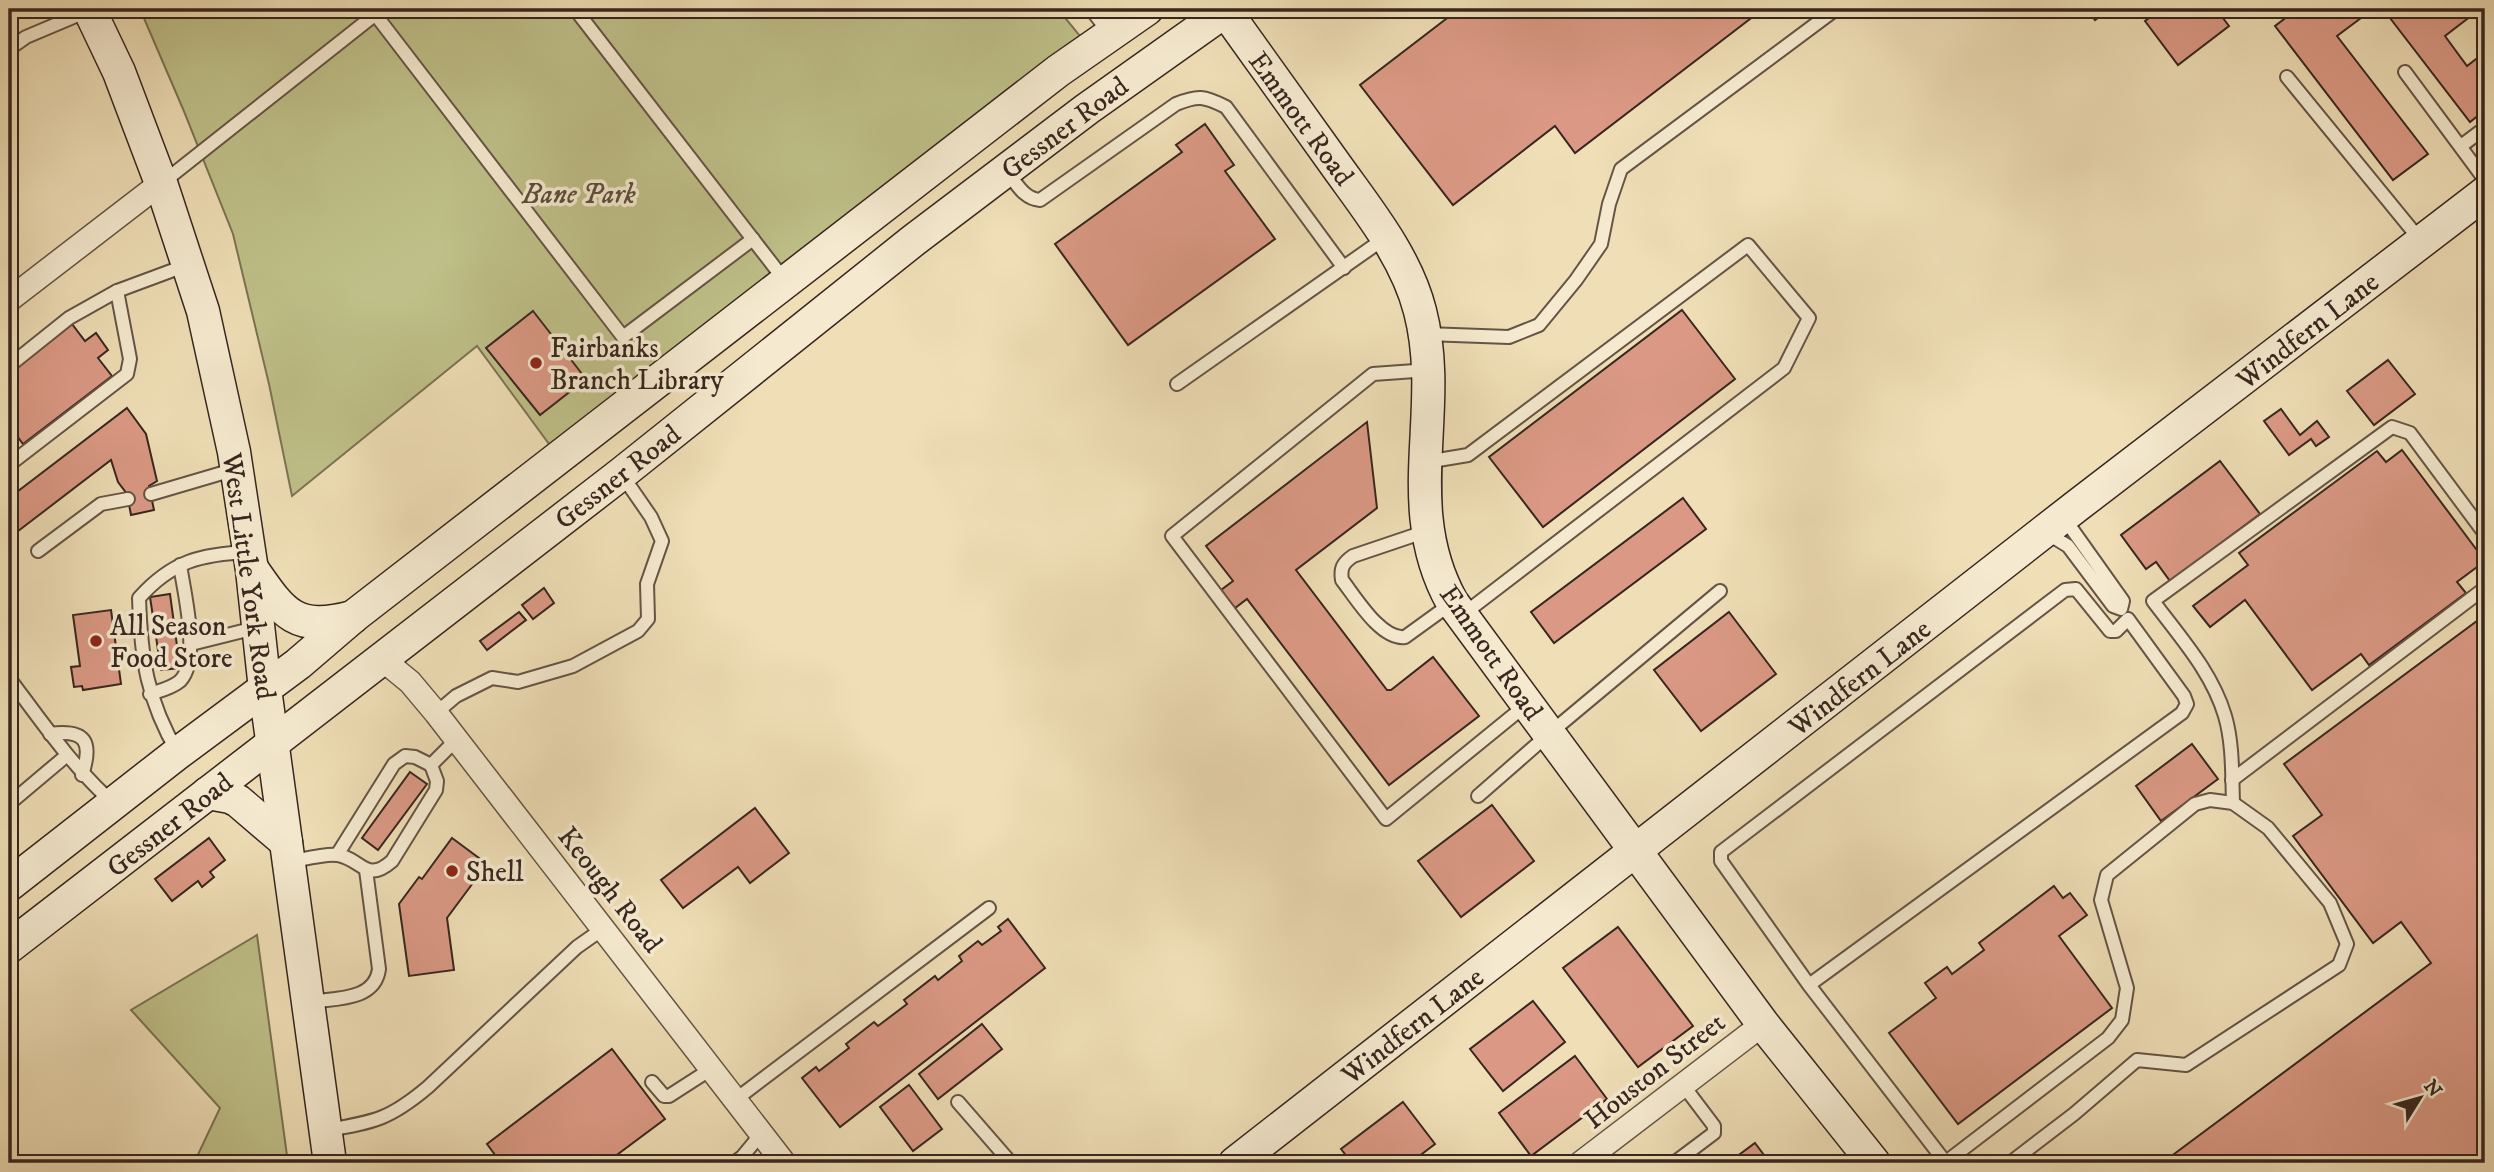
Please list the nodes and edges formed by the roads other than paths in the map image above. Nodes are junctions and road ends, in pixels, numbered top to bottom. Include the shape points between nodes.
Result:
1 (90, 9) edge
2 (575, 9) edge
3 (1091, 9) edge
4 (1147, 9) edge
5 (1226, 9) edge
6 (1836, 9) edge
7 (379, 12) edge
8 (1110, 34) junction
9 (9, 49) edge
10 (1058, 71) junction
11 (2405, 72) dead end
12 (2287, 77) dead end
13 (1087, 109) junction
14 (2485, 128) edge
15 (2461, 146) junction
16 (1006, 170) junction
17 (2485, 180) edge
18 (161, 183) junction
19 (2485, 193) edge
20 (885, 204) junction
21 (1385, 238) junction
22 (753, 239) junction
23 (914, 240) junction
24 (2422, 242) junction
25 (188, 265) junction
26 (1344, 268) junction
27 (786, 282) junction
28 (117, 291) junction
29 (9, 300) edge
30 (1425, 334) junction
31 (9, 366) edge
32 (1429, 370) junction
33 (1177, 384) dead end
34 (590, 434) junction
35 (9, 454) edge
36 (1424, 463) junction
37 (236, 469) junction
38 (621, 474) junction
39 (151, 494) dead end
40 (128, 499) dead end
41 (2054, 524) junction
42 (1427, 531) junction
43 (2485, 534) edge
44 (38, 551) dead end
45 (251, 561) junction
46 (180, 565) junction
47 (2485, 588) edge
48 (1720, 591) dead end
49 (1456, 609) junction
50 (2125, 614) junction
51 (354, 616) junction
52 (259, 627) junction
53 (191, 644) junction
54 (382, 659) junction
55 (9, 678) edge
56 (265, 689) junction
57 (150, 694) junction
58 (1527, 704) junction
59 (436, 713) junction
60 (1550, 733) junction
61 (50, 734) junction
62 (456, 740) junction
63 (273, 744) junction
64 (178, 753) junction
65 (66, 756) junction
66 (431, 765) junction
67 (82, 775) junction
68 (2232, 780) junction
69 (208, 793) junction
70 (1478, 796) dead end
71 (113, 803) junction
72 (2233, 803) junction
73 (9, 804) edge
74 (1634, 851) junction
75 (287, 852) junction
76 (337, 855) junction
77 (366, 870) junction
78 (9, 885) edge
79 (989, 908) dead end
80 (604, 929) junction
81 (9, 947) edge
82 (1809, 985) junction
83 (308, 1002) junction
84 (1763, 1024) junction
85 (711, 1069) junction
86 (652, 1082) dead end
87 (1683, 1085) junction
88 (735, 1100) junction
89 (958, 1102) dead end
90 (326, 1130) junction
91 (761, 1134) junction
92 (2019, 1160) edge
93 (330, 1163) edge
94 (734, 1163) edge
95 (784, 1163) edge
96 (1011, 1163) edge
97 (1235, 1163) edge
98 (1581, 1163) edge
99 (1674, 1163) edge
100 (1874, 1163) edge
101 (1946, 1163) edge

1 - 9 lane
1 - 18 main road, West Little York Road
2 - 22 lane
3 - 8 lane
4 - 8 main road, Gessner Road
5 - 13 main road, Gessner Road
5 - 21 main road, Emmott Road
6 - 30 lane via 1621,169 1601,244 1539,325 1509,337
7 - 18 lane
7 - 22 lane via 623,337
8 - 10 main road, Gessner Road
10 - 13 main road
10 - 20 main road, Gessner Road
11 - 15 lane
12 - 24 lane
13 - 16 main road, Gessner Road
14 - 15 lane
15 - 17 lane
16 - 23 main road, Gessner Road
16 - 26 lane via 1024,193 1041,200 1176,104 1194,97 1209,98 1226,107
18 - 25 main road, West Little York Road
18 - 29 street
19 - 24 main road, Windfern Lane
20 - 23 main road
20 - 27 main road, Gessner Road
21 - 26 lane
21 - 30 main road, Emmott Road via 1410,282
22 - 27 lane
23 - 38 main road, Gessner Road
24 - 41 main road, Windfern Lane
25 - 28 lane
25 - 37 main road, West Little York Road via 203,312
26 - 33 lane
27 - 34 main road, Gessner Road
28 - 31 lane via 69,318
28 - 35 lane via 130,359 127,374 14,461
30 - 32 main road, Emmott Road
32 - 36 main road, Emmott Road
32 - 58 lane via 1373,374 1172,536 1385,819
34 - 38 main road
34 - 51 main road, Gessner Road
36 - 42 main road, Emmott Road
36 - 49 lane via 1468,455 1748,245 1809,318 1784,368
37 - 39 lane
37 - 45 main road, West Little York Road
38 - 54 main road, Gessner Road
38 - 59 lane via 662,541 647,584 649,619 638,631 573,666 519,682 492,678 456,696
40 - 44 lane via 101,503
41 - 50 lane via 2113,606
41 - 50 lane via 2123,601
41 - 74 main road, Windfern Lane
42 - 49 main road, Emmott Road via 1436,569
42 - 49 lane via 1353,556 1340,570 1342,580 1383,631 1397,638
43 - 68 lane via 2410,433 2392,426 2153,601 2203,666 2225,716
45 - 46 lane via 211,554
45 - 51 main road via 283,610 309,623
45 - 52 main road, West Little York Road
46 - 53 lane
46 - 57 lane via 153,582 139,598
47 - 68 lane
48 - 60 lane
49 - 58 main road, Emmott Road
50 - 82 lane via 2184,696 2187,704 2182,713
50 - 82 lane via 2116,631 2110,631 2076,589 2065,590 1721,852 1721,861
51 - 56 main road, Gessner Road
52 - 53 lane
52 - 56 main road, West Little York Road
53 - 57 lane via 182,679
54 - 59 street, Keough Road via 410,682
54 - 63 main road, Gessner Road
55 - 61 lane
56 - 63 main road, West Little York Road
56 - 64 main road, Gessner Road
57 - 64 lane
58 - 60 main road, Emmott Road
59 - 62 street, Keough Road
60 - 70 lane
60 - 74 main road, Emmott Road
61 - 65 lane
61 - 67 lane via 67,732 85,743 89,752
62 - 66 lane
62 - 80 street, Keough Road
63 - 69 main road, Gessner Road
63 - 75 main road, West Little York Road
64 - 71 main road, Gessner Road
65 - 67 lane
65 - 73 lane
66 - 76 lane via 405,756 394,764
66 - 77 lane via 436,790 392,861 374,872
67 - 71 lane
68 - 72 lane
69 - 75 main road via 238,802
69 - 81 main road, Gessner Road
71 - 78 main road, Gessner Road
72 - 92 lane via 2268,828 2330,902 2347,944 2339,965 2186,1065 2137,1060
72 - 101 lane via 2210,800 2195,804 2106,875 2101,900 2127,988 2122,1020 2108,1038
74 - 84 main road, Emmott Road
74 - 97 main road, Windfern Lane
75 - 76 lane
75 - 83 main road, West Little York Road
76 - 77 lane
77 - 83 lane via 378,979 364,993
79 - 88 lane
80 - 85 street, Keough Road
80 - 90 lane via 577,947 403,1108 374,1122
82 - 101 lane
83 - 90 main road, West Little York Road
84 - 87 street, Houston Street
84 - 100 main road, Emmott Road
85 - 86 lane via 669,1096
85 - 88 street, Keough Road
87 - 98 street, Houston Street
87 - 99 lane via 1714,1126 1714,1133
88 - 91 street, Keough Road
89 - 96 lane
90 - 93 main road, West Little York Road
91 - 94 lane
91 - 95 street, Keough Road

